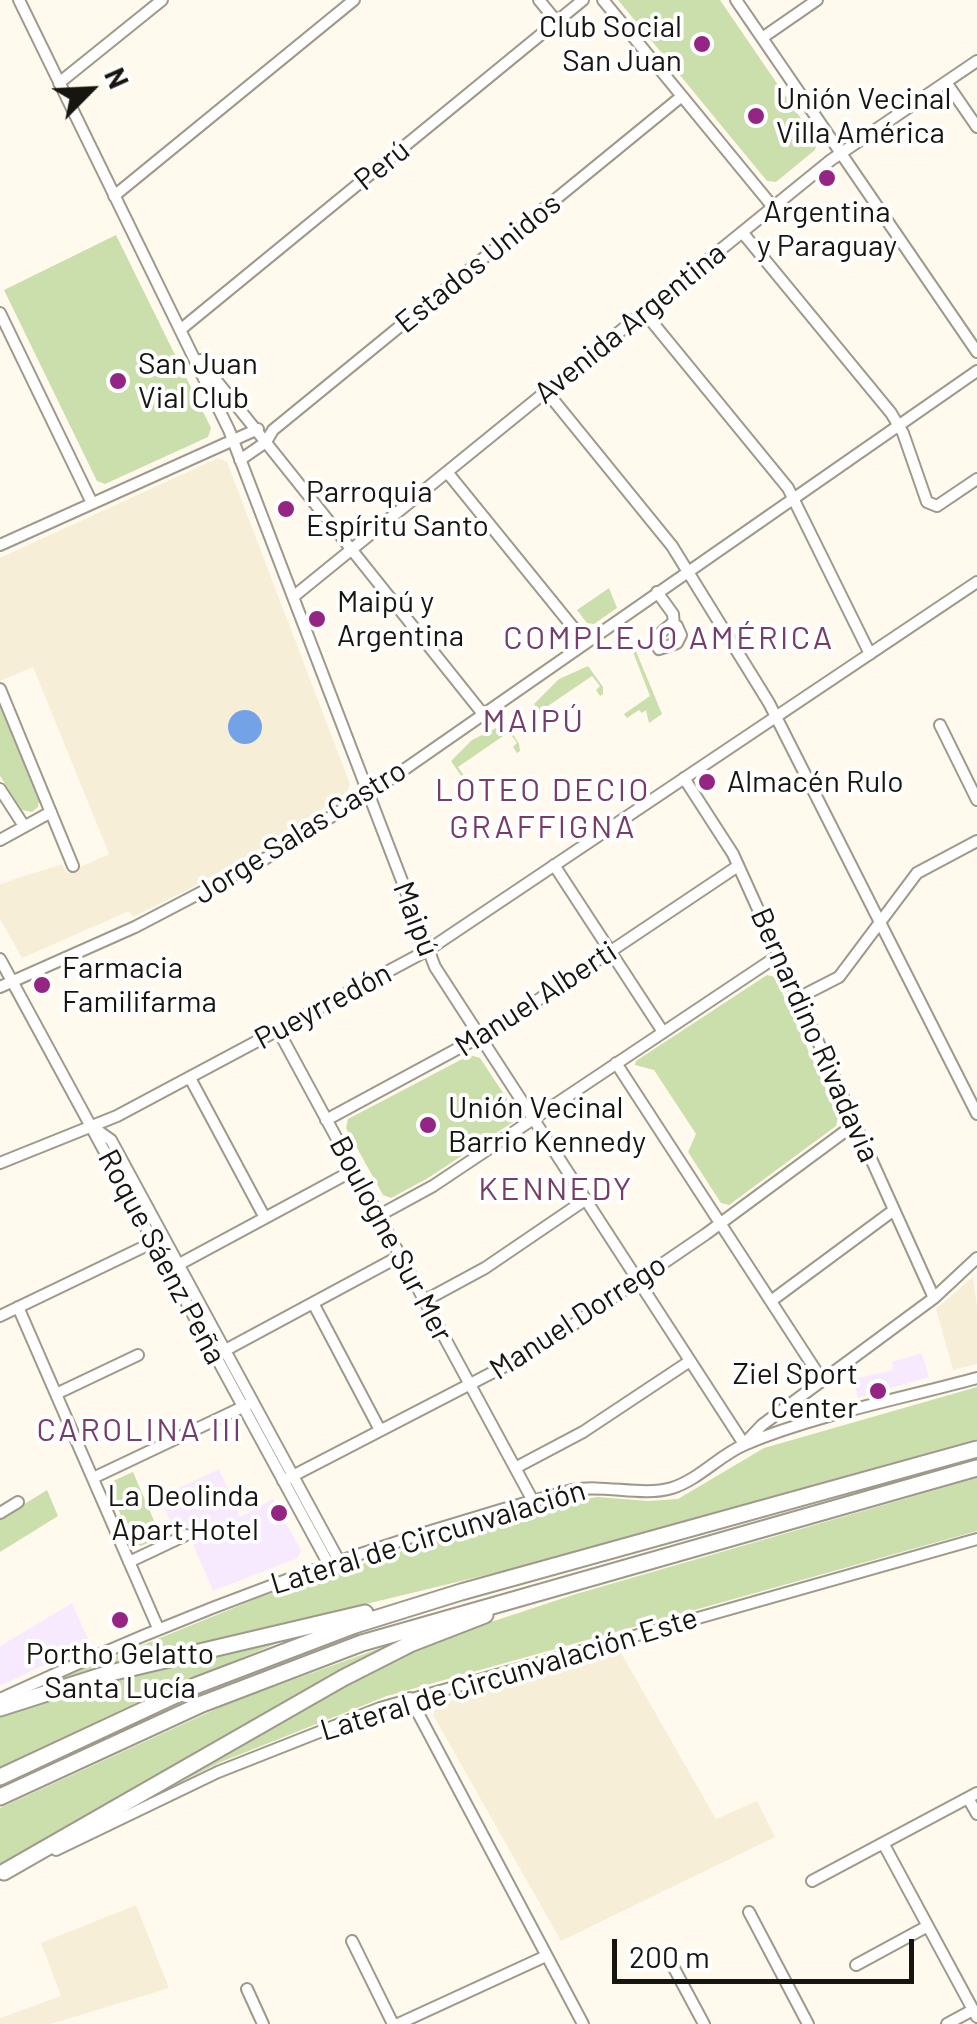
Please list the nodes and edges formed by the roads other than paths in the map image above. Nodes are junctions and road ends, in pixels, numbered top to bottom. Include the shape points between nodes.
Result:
1 (19, 0) edge
2 (162, 0) edge
3 (354, 0) edge
4 (539, 0) edge
5 (583, 0) edge
6 (603, 0) edge
7 (736, 0) edge
8 (818, 0) edge
9 (556, 22) junction
10 (762, 38) junction
11 (977, 61) edge
12 (946, 82) junction
13 (60, 83) junction
14 (682, 96) junction
15 (977, 128) edge
16 (841, 154) junction
17 (114, 196) junction
18 (773, 207) junction
19 (742, 232) junction
20 (644, 312) junction
21 (0, 313) edge
22 (180, 330) junction
23 (186, 343) junction
24 (15, 344) junction
25 (0, 352) edge
26 (977, 352) edge
27 (977, 371) edge
28 (546, 391) junction
29 (898, 425) junction
30 (254, 428) junction
31 (274, 430) junction
32 (232, 438) junction
33 (266, 442) junction
34 (240, 460) junction
35 (447, 472) junction
36 (977, 479) edge
37 (793, 497) junction
38 (92, 503) junction
39 (0, 545) edge
40 (351, 549) junction
41 (687, 570) junction
42 (977, 582) edge
43 (657, 592) junction
44 (293, 597) junction
45 (674, 626) dead end
46 (585, 642) junction
47 (870, 654) junction
48 (0, 689) edge
49 (484, 714) junction
50 (776, 716) junction
51 (940, 725) dead end
52 (684, 778) junction
53 (0, 789) edge
54 (368, 793) junction
55 (977, 800) edge
56 (51, 812) junction
57 (24, 826) junction
58 (0, 840) edge
59 (977, 841) edge
60 (554, 865) junction
61 (73, 866) dead end
62 (738, 866) junction
63 (880, 922) junction
64 (428, 950) junction
65 (610, 951) junction
66 (778, 955) junction
67 (0, 958) edge
68 (13, 982) junction
69 (0, 987) edge
70 (798, 998) junction
71 (278, 1030) junction
72 (663, 1032) junction
73 (480, 1037) junction
74 (616, 1063) junction
75 (190, 1078) junction
76 (977, 1114) edge
77 (533, 1119) junction
78 (326, 1120) junction
79 (855, 1124) junction
80 (92, 1126) junction
81 (0, 1162) edge
82 (354, 1170) junction
83 (586, 1200) junction
84 (894, 1210) junction
85 (378, 1216) junction
86 (266, 1218) junction
87 (720, 1223) junction
88 (159, 1239) junction
89 (400, 1256) junction
90 (977, 1258) edge
91 (173, 1267) junction
92 (638, 1280) junction
93 (934, 1298) junction
94 (424, 1301) junction
95 (771, 1302) junction
96 (312, 1303) junction
97 (18, 1307) junction
98 (0, 1316) edge
99 (220, 1353) junction
100 (138, 1355) dead end
101 (690, 1361) junction
102 (977, 1378) edge
103 (822, 1380) junction
104 (469, 1384) junction
105 (56, 1394) junction
106 (248, 1404) junction
107 (380, 1430) junction
108 (744, 1444) junction
109 (977, 1448) edge
110 (515, 1468) junction
111 (977, 1468) edge
112 (92, 1478) junction
113 (288, 1478) junction
114 (533, 1501) junction
115 (18, 1502) dead end
116 (0, 1513) edge
117 (186, 1535) dead end
118 (977, 1539) edge
119 (333, 1561) junction
120 (129, 1562) junction
121 (587, 1576) junction
122 (462, 1592) junction
123 (158, 1628) junction
124 (410, 1698) junction
125 (0, 1699) edge
126 (0, 1708) edge
127 (0, 1777) edge
128 (972, 1795) edge
129 (0, 1797) edge
130 (977, 1814) edge
131 (883, 1843) junction
132 (2, 1872) edge
133 (812, 1881) dead end
134 (749, 1912) dead end
135 (926, 1927) junction
136 (352, 1941) dead end
137 (546, 1956) junction
138 (668, 1957) dead end
139 (856, 1965) dead end
140 (247, 1988) dead end
141 (974, 2014) edge
142 (262, 2024) edge
143 (396, 2024) edge
144 (584, 2024) edge
145 (704, 2024) edge
146 (808, 2024) edge
147 (947, 2024) edge

1 - 13 street, Maipú
2 - 13 street
3 - 17 street
4 - 9 street
5 - 9 street, Perú
6 - 14 street
7 - 10 street
8 - 10 street
9 - 22 street, Perú
10 - 16 street
11 - 12 street, Avenida Argentina
12 - 15 street
12 - 16 street, Avenida Argentina
13 - 17 street, Maipú
14 - 18 street
14 - 31 street, Estados Unidos
16 - 18 street, Avenida Argentina
16 - 26 street
17 - 22 street, Maipú
18 - 19 street, Avenida Argentina
19 - 20 street, Avenida Argentina
19 - 29 street
20 - 28 street, Avenida Argentina
20 - 37 street
21 - 24 street
22 - 23 street, Maipú
23 - 30 street, Maipú
23 - 32 street, Maipú
24 - 25 street
24 - 38 street
27 - 29 street, Jorge Salas Castro
28 - 35 street, Avenida Argentina
28 - 41 street
29 - 36 street via 927,502 937,506
29 - 37 street, Jorge Salas Castro
30 - 31 street
30 - 32 street
30 - 33 street, Maipú
31 - 33 street, Estados Unidos
32 - 34 street, Maipú
32 - 38 street
33 - 34 street, Estados Unidos
33 - 40 street, Maipú
34 - 44 street, Maipú
35 - 40 street, Avenida Argentina
35 - 46 street
37 - 41 street, Jorge Salas Castro
37 - 47 street
38 - 39 street
40 - 44 street, Avenida Argentina
40 - 49 street, Maipú
41 - 43 street, Jorge Salas Castro
41 - 50 street
42 - 47 street, Pueyrredón
43 - 45 street
43 - 46 street, Jorge Salas Castro
44 - 54 street, Maipú
46 - 49 street, Jorge Salas Castro
47 - 50 street, Pueyrredón
48 - 56 street
49 - 54 street, Jorge Salas Castro
50 - 52 street, Pueyrredón
50 - 63 street
51 - 55 street
52 - 60 street, Pueyrredón
52 - 62 street, Bernardino Rivadavia
53 - 57 street
54 - 64 street, Maipú
54 - 68 street, Jorge Salas Castro via 187,902
56 - 57 street
56 - 61 street
57 - 58 street
59 - 63 street via 917,873
60 - 64 street, Pueyrredón
60 - 65 street
62 - 65 street, Manuel Alberti
62 - 66 street, Bernardino Rivadavia
63 - 70 street via 838,976
63 - 76 street
64 - 71 street, Pueyrredón
64 - 73 street, Maipú
65 - 72 street
65 - 73 street, Manuel Alberti
66 - 70 street, Bernardino Rivadavia
66 - 72 street
67 - 68 street, Roque Sáenz Peña
68 - 69 street, Jorge Salas Castro
68 - 80 street, Roque Sáenz Peña
70 - 79 street, Bernardino Rivadavia
71 - 75 street, Pueyrredón
71 - 78 street, Boulogne Sur Mer
72 - 74 street
73 - 77 street, Maipú
73 - 78 street, Manuel Alberti
74 - 77 street
74 - 87 street
75 - 80 street, Pueyrredón
75 - 86 street
77 - 83 street, Maipú
77 - 85 street
78 - 82 street, Boulogne Sur Mer
79 - 84 street, Bernardino Rivadavia
79 - 87 street, Manuel Dorrego
80 - 81 street, Pueyrredón
80 - 88 street, Roque Sáenz Peña via 111,1140
82 - 85 street, Boulogne Sur Mer
82 - 86 street
83 - 92 street, Maipú
83 - 94 street
84 - 93 street, Bernardino Rivadavia
84 - 95 street
85 - 89 street, Boulogne Sur Mer
86 - 91 street
87 - 92 street, Manuel Dorrego
87 - 95 street
88 - 91 street, Roque Sáenz Peña
88 - 97 street
89 - 94 street, Boulogne Sur Mer
89 - 96 street
90 - 93 street
91 - 99 street, Roque Sáenz Peña
92 - 101 street, Maipú
92 - 104 street, Manuel Dorrego via 536,1350
93 - 103 street
94 - 104 street, Boulogne Sur Mer
95 - 103 street
96 - 99 street
96 - 107 street
97 - 98 street
97 - 105 street
99 - 106 street, Roque Sáenz Peña
100 - 105 street
101 - 108 street, Maipú
101 - 110 street
102 - 108 street, Lateral de Circunvalación
103 - 108 street
104 - 107 street, Manuel Dorrego
104 - 110 street, Boulogne Sur Mer
105 - 112 street
106 - 112 street
106 - 113 street, Roque Sáenz Peña
107 - 113 street, Manuel Dorrego
108 - 114 street, Lateral de Circunvalación via 670,1488 588,1487
109 - 122 highway
110 - 114 street, Boulogne Sur Mer
111 - 121 highway
112 - 120 street
113 - 119 street, Roque Sáenz Peña
114 - 119 street, Lateral de Circunvalación
115 - 116 street
117 - 120 street
118 - 124 street, Lateral de Circunvalación Este
119 - 123 street, Lateral de Circunvalación
120 - 123 street
121 - 129 highway via 310,1661
121 - 132 highway via 382,1657
122 - 126 highway via 139,1666
122 - 127 highway via 244,1666
123 - 125 street, Lateral de Circunvalación
124 - 132 street, Lateral de Circunvalación Este via 218,1772
124 - 137 street
128 - 130 street
128 - 131 street
131 - 133 street
131 - 135 street
134 - 146 street
135 - 139 street
135 - 141 street
136 - 143 street
137 - 143 street
137 - 144 street
138 - 145 street
140 - 142 street
141 - 147 street

